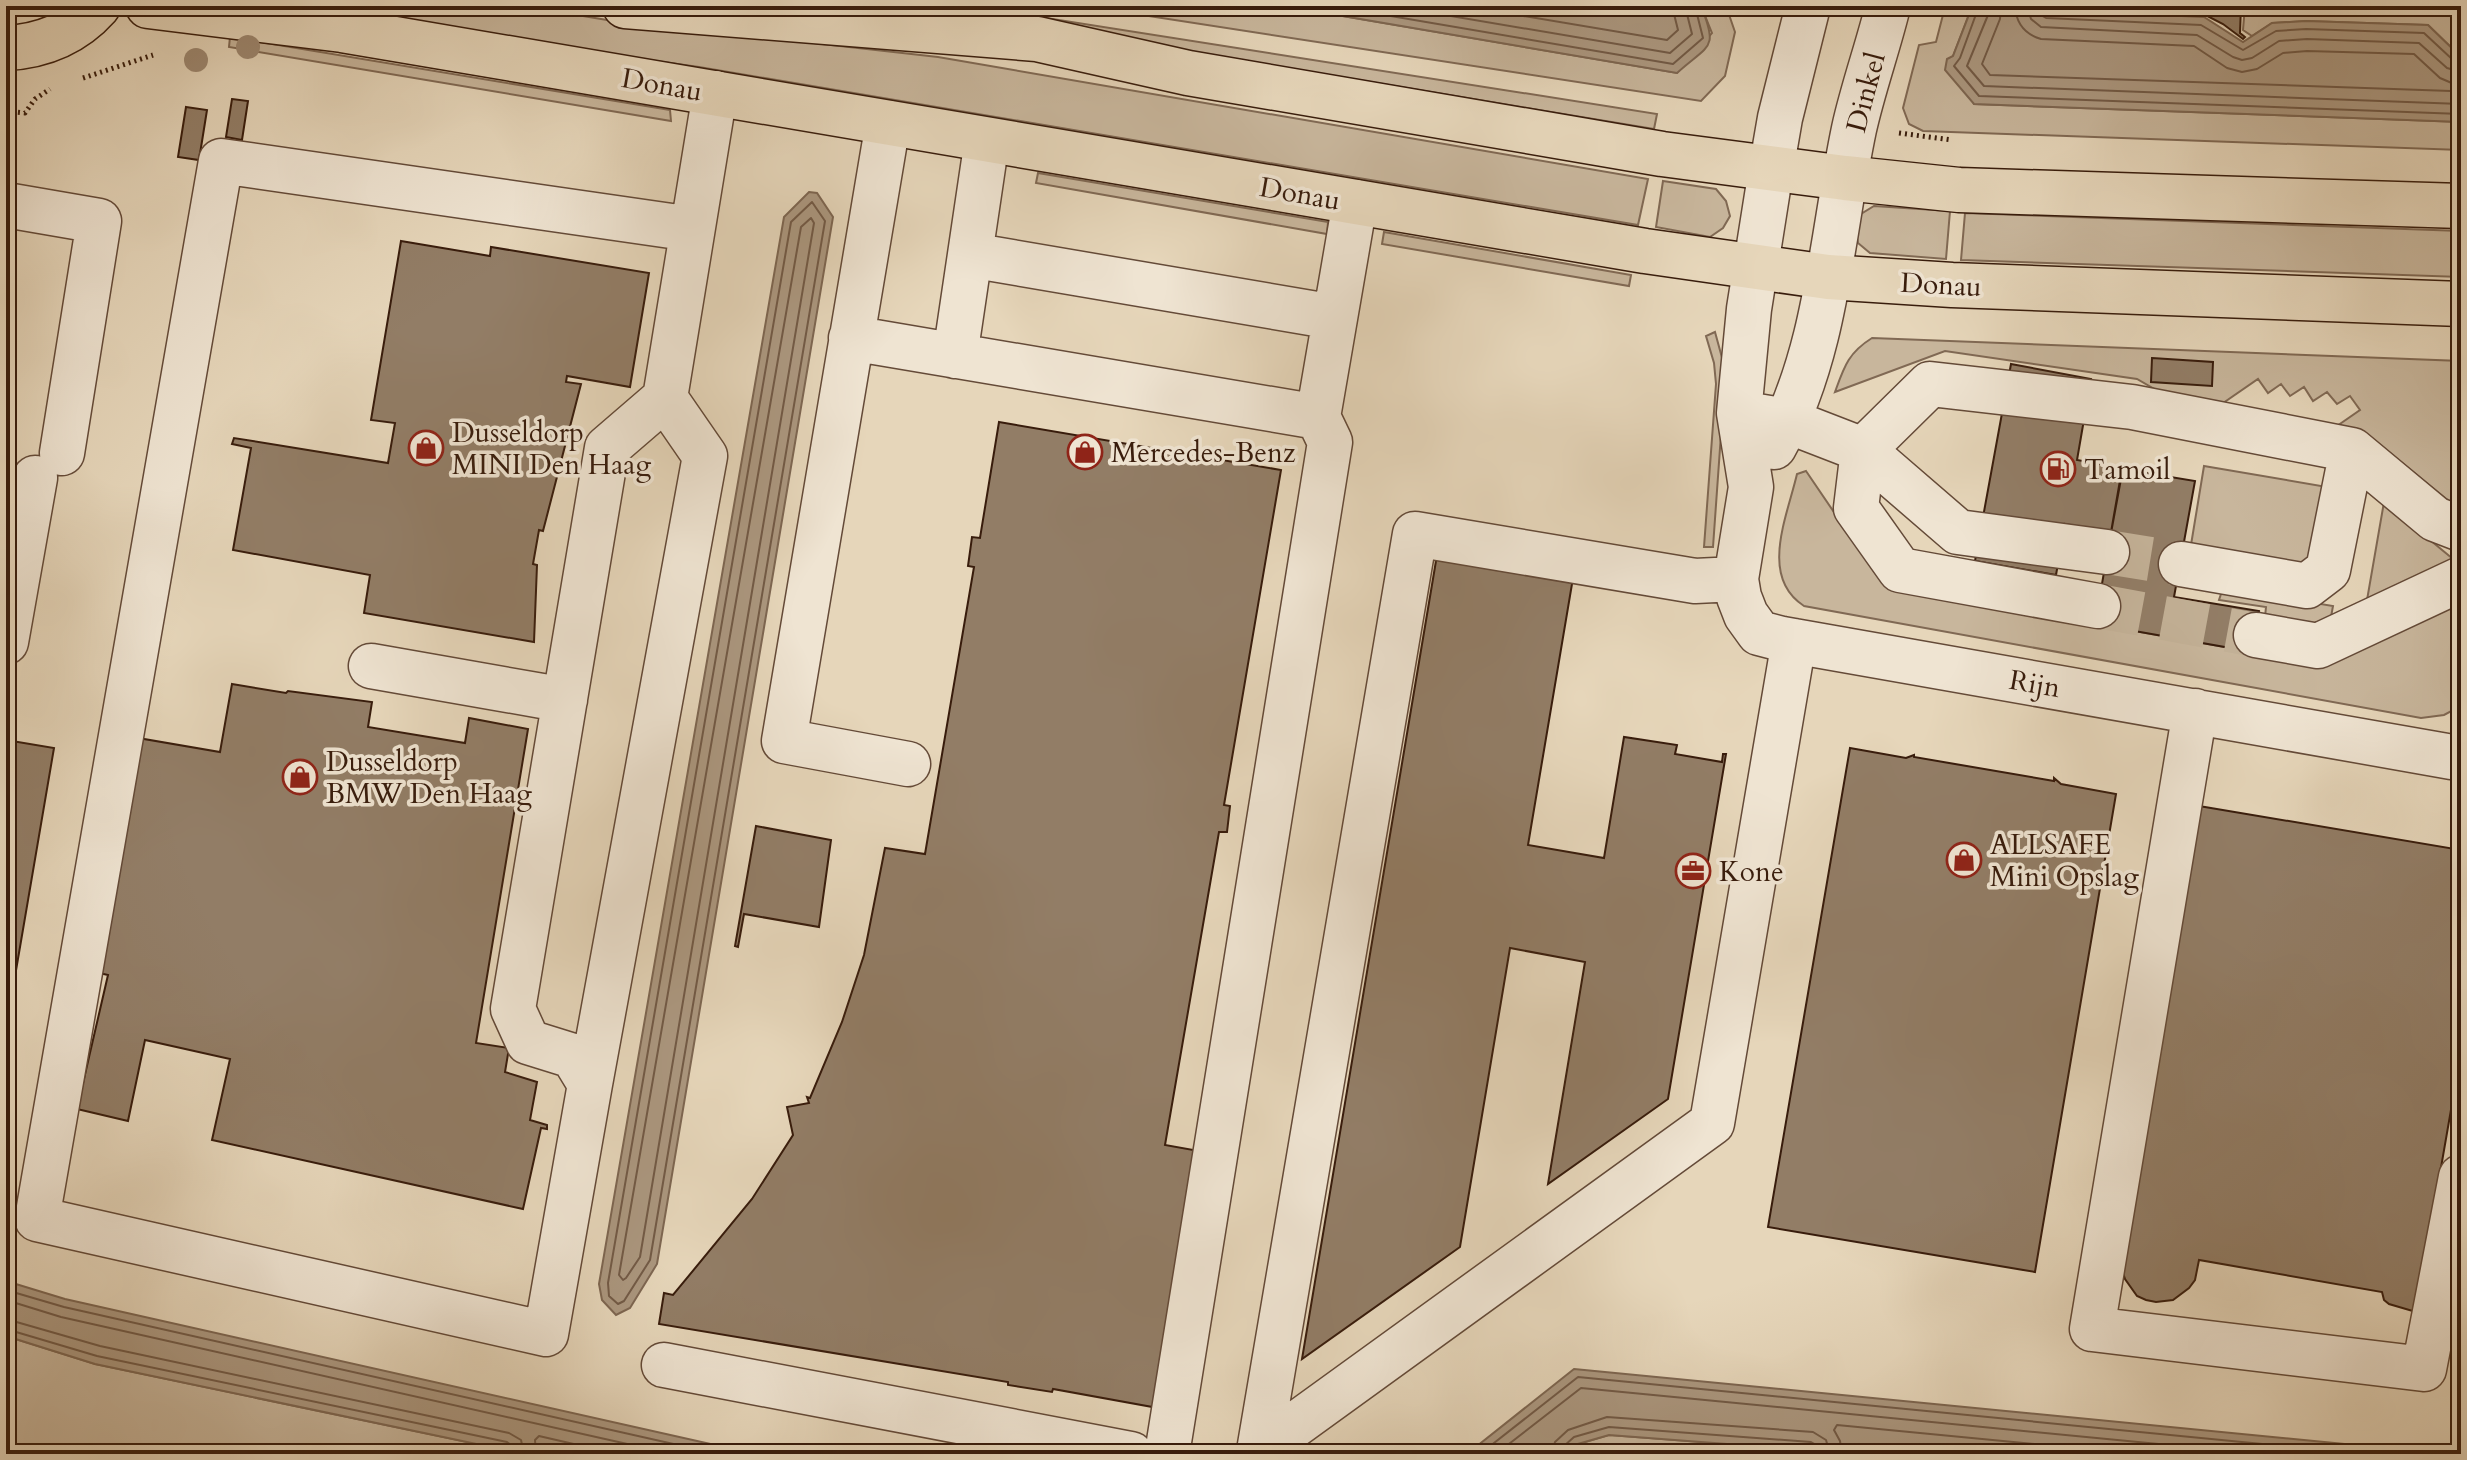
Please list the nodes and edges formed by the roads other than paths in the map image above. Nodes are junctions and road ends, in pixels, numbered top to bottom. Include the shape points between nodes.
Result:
1 (98, 6) edge
2 (625, 6) edge
3 (1808, 6) edge
4 (1888, 6) edge
5 (162, 8) edge
6 (6, 48) edge
7 (715, 93) junction
8 (888, 123) junction
9 (987, 140) junction
10 (1771, 170) junction
11 (1845, 178) junction
12 (1355, 202) junction
13 (6, 205) edge
14 (2461, 206) edge
15 (692, 229) junction
16 (970, 255) junction
17 (1757, 266) junction
18 (1828, 277) junction
19 (2461, 304) edge
20 (1334, 317) junction
21 (851, 338) junction
22 (955, 356) junction
23 (665, 398) junction
24 (1739, 413) junction
25 (1318, 417) junction
26 (1788, 421) junction
27 (1863, 450) junction
28 (2352, 450) junction
29 (1751, 487) junction
30 (2461, 529) edge
31 (2107, 552) tunnel mouth
32 (2181, 564) tunnel mouth
33 (1736, 579) junction
34 (2461, 579) edge
35 (2098, 606) tunnel mouth
36 (2256, 635) tunnel mouth
37 (1794, 641) junction
38 (6, 642) edge
39 (371, 666) dead end
40 (565, 700) junction
41 (2195, 711) junction
42 (2461, 754) edge
43 (908, 764) dead end
44 (590, 1084) junction
45 (2461, 1177) edge
46 (664, 1365) dead end
47 (1131, 1454) edge
48 (1167, 1454) edge

1 - 6 main road via 50,41
2 - 10 main road via 1037,39 1188,73
3 - 10 street
4 - 11 street, Dinkel
5 - 7 main road, Donau via 342,30
7 - 8 main road, Donau
7 - 15 street
8 - 9 main road, Donau
8 - 21 street
9 - 12 main road, Donau
9 - 16 street
10 - 11 main road
10 - 17 street, Rijn
11 - 14 main road via 1959,190
11 - 18 street, Dinkel
12 - 17 main road, Donau
12 - 20 street
13 - 38 street via 99,221
15 - 23 street
15 - 44 street via 221,161 37,1219 546,1334
16 - 20 street
16 - 22 street
17 - 18 main road, Donau
17 - 24 street, Rijn
18 - 19 main road, Donau
18 - 26 street, Rijn
20 - 25 street
21 - 22 street
21 - 43 street via 784,741
22 - 25 street
23 - 40 street via 607,448
23 - 44 street via 705,456
24 - 26 street
24 - 29 street, Rijn
25 - 48 street via 1330,442
26 - 27 street
26 - 29 street, Rijn
27 - 28 street via 1930,384 2132,407
27 - 31 street via 1958,532
27 - 35 street via 1856,508 1900,570
28 - 30 street via 2435,519
28 - 32 street via 2328,570 2307,586
29 - 33 street, Rijn
33 - 37 street, Rijn via 1746,615 1759,633
33 - 37 street via 1695,581 1415,534 1259,1451 1712,1123
34 - 36 street via 2318,646
37 - 41 street, Rijn
39 - 40 street
40 - 44 street via 513,1009 528,1042 573,1056
41 - 42 street, Rijn via 2452,757
41 - 45 street via 2092,1329 2424,1369
46 - 47 street

